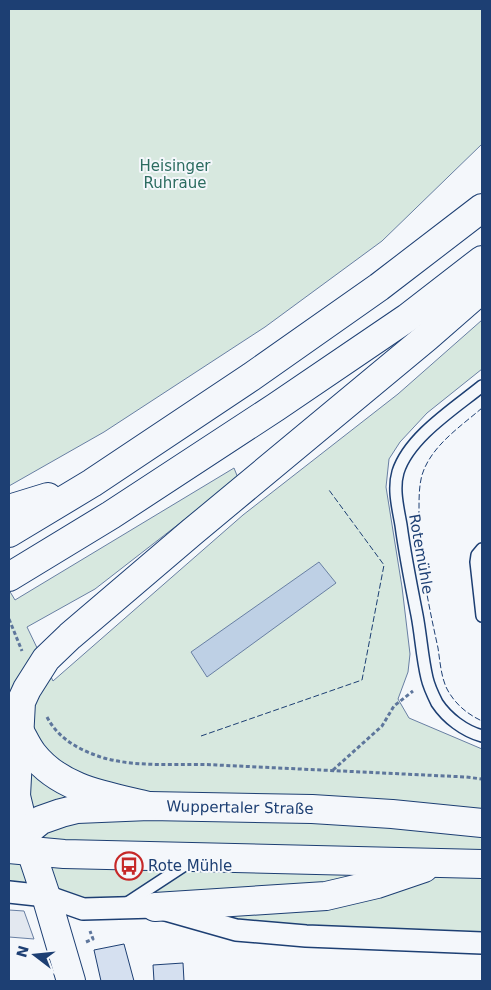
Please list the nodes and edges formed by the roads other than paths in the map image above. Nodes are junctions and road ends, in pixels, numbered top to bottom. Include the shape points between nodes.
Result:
1 (482, 208) edge
2 (482, 260) edge
3 (482, 289) edge
4 (482, 386) edge
5 (92, 483) junction
6 (9, 509) edge
7 (9, 533) edge
8 (482, 549) edge
9 (14, 574) edge
10 (482, 616) edge
11 (14, 722) edge
12 (482, 736) edge
13 (9, 764) edge
14 (16, 796) junction
15 (149, 806) junction
16 (482, 823) edge
17 (16, 846) edge
18 (197, 856) junction
19 (443, 862) junction
20 (482, 864) edge
21 (9, 892) edge
22 (46, 896) junction
23 (155, 906) junction
24 (118, 909) junction
25 (482, 943) edge
26 (72, 981) edge

1 - 5 main road via 379,287
2 - 9 main road via 407,318 276,407
3 - 11 main road via 56,649 40,668
4 - 12 lane, Rotemühle via 412,447 402,463 396,484 427,679 437,702 448,716
5 - 6 main road
5 - 7 main road
8 - 10 lane via 476,562
11 - 14 main road
11 - 15 main road via 33,754 55,775 95,793
13 - 14 main road
14 - 17 main road
15 - 16 main road, Wuppertaler Straße via 312,809
15 - 17 main road, Wuppertaler Straße via 77,809 61,813 41,820
17 - 18 main road via 64,854
17 - 22 main road
18 - 19 main road
18 - 24 lane
19 - 20 main road
19 - 23 main road via 377,884 326,896
21 - 22 street
22 - 24 street via 83,909
22 - 26 main road
23 - 24 street
23 - 25 street via 236,930

